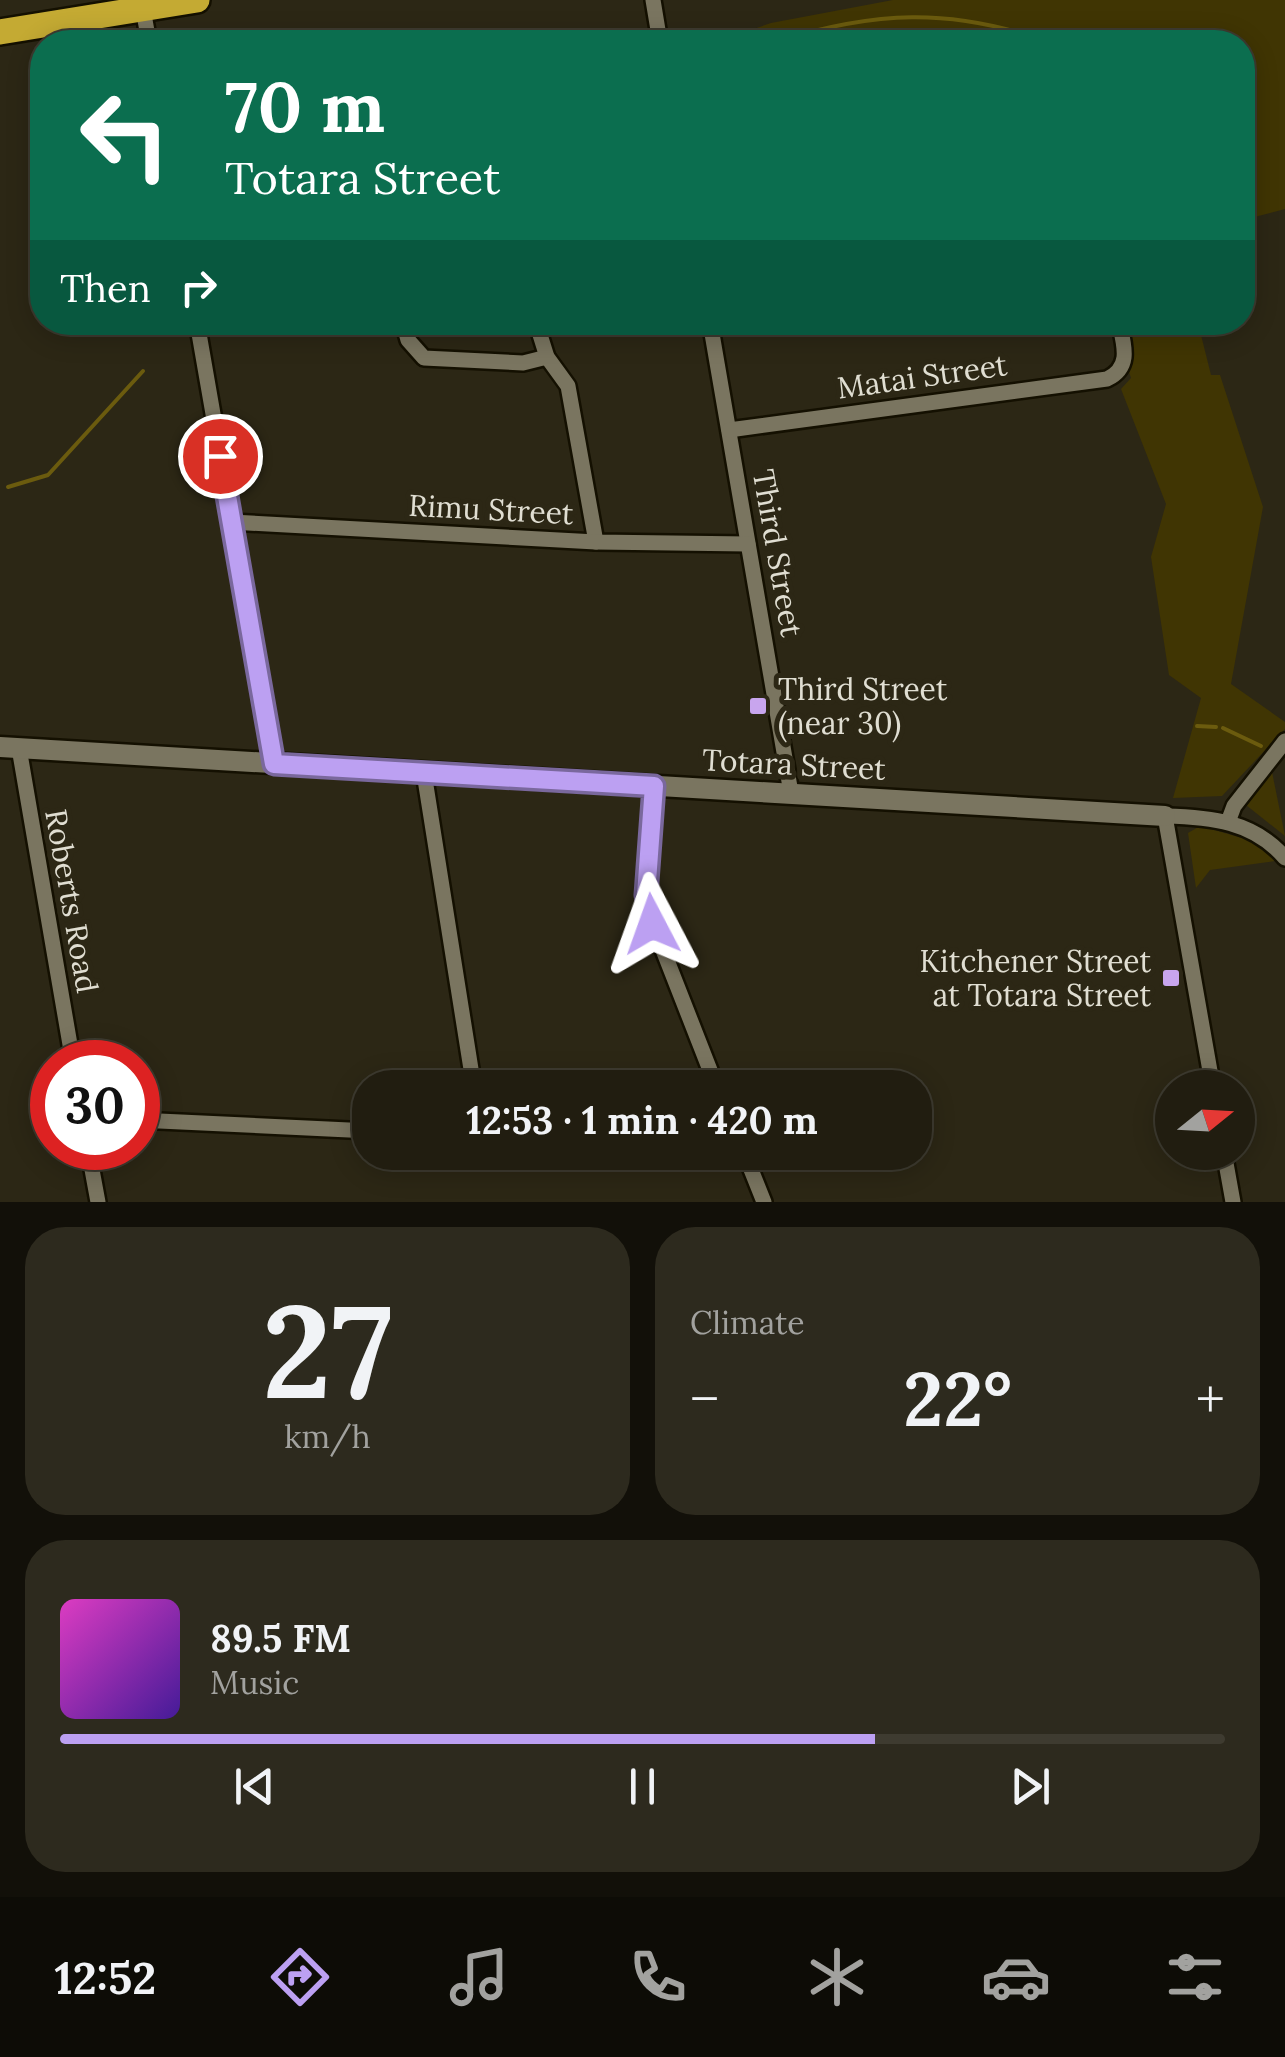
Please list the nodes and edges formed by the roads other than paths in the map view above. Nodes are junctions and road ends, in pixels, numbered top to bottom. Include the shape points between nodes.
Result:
1 (197, 0) edge
2 (653, 0) edge
3 (143, 10) junction
4 (146, 30) edge
5 (658, 30) edge
6 (0, 32) edge
7 (199, 335) edge
8 (408, 335) edge
9 (540, 335) edge
10 (712, 335) edge
11 (1121, 335) edge
12 (547, 357) junction
13 (729, 430) junction
14 (232, 522) junction
15 (596, 542) junction
16 (748, 544) junction
17 (1285, 741) edge
18 (10, 748) edge
19 (274, 764) junction
20 (424, 773) junction
21 (654, 786) junction
22 (791, 794) junction
23 (1165, 816) junction
24 (1228, 822) junction
25 (1285, 858) edge
26 (69, 1040) edge
27 (471, 1070) edge
28 (710, 1070) edge
29 (1210, 1070) edge
30 (160, 1121) edge
31 (352, 1130) edge
32 (92, 1170) edge
33 (751, 1170) edge
34 (1227, 1170) edge
35 (98, 1202) edge
36 (764, 1202) edge
37 (1233, 1202) edge

1 - 3 highway
2 - 5 street
3 - 4 street
3 - 6 highway
7 - 14 street
8 - 12 street via 424,358 522,363
9 - 12 street
10 - 13 street, Third Street
11 - 13 street, Matai Street via 1125,358 1107,379
12 - 15 street via 568,386
13 - 16 street, Third Street
14 - 15 street, Rimu Street
14 - 19 street
15 - 16 street, Rimu Street
16 - 22 street, Third Street
17 - 24 street
18 - 19 street, Totara Street
18 - 26 street, Roberts Road
19 - 20 street, Totara Street
20 - 21 street, Totara Street
20 - 27 street
21 - 22 street, Totara Street
21 - 28 street via 647,909
22 - 23 street, Totara Street
23 - 24 street
23 - 29 street
24 - 25 street via 1269,841
30 - 31 street
32 - 35 street
33 - 36 street
34 - 37 street

